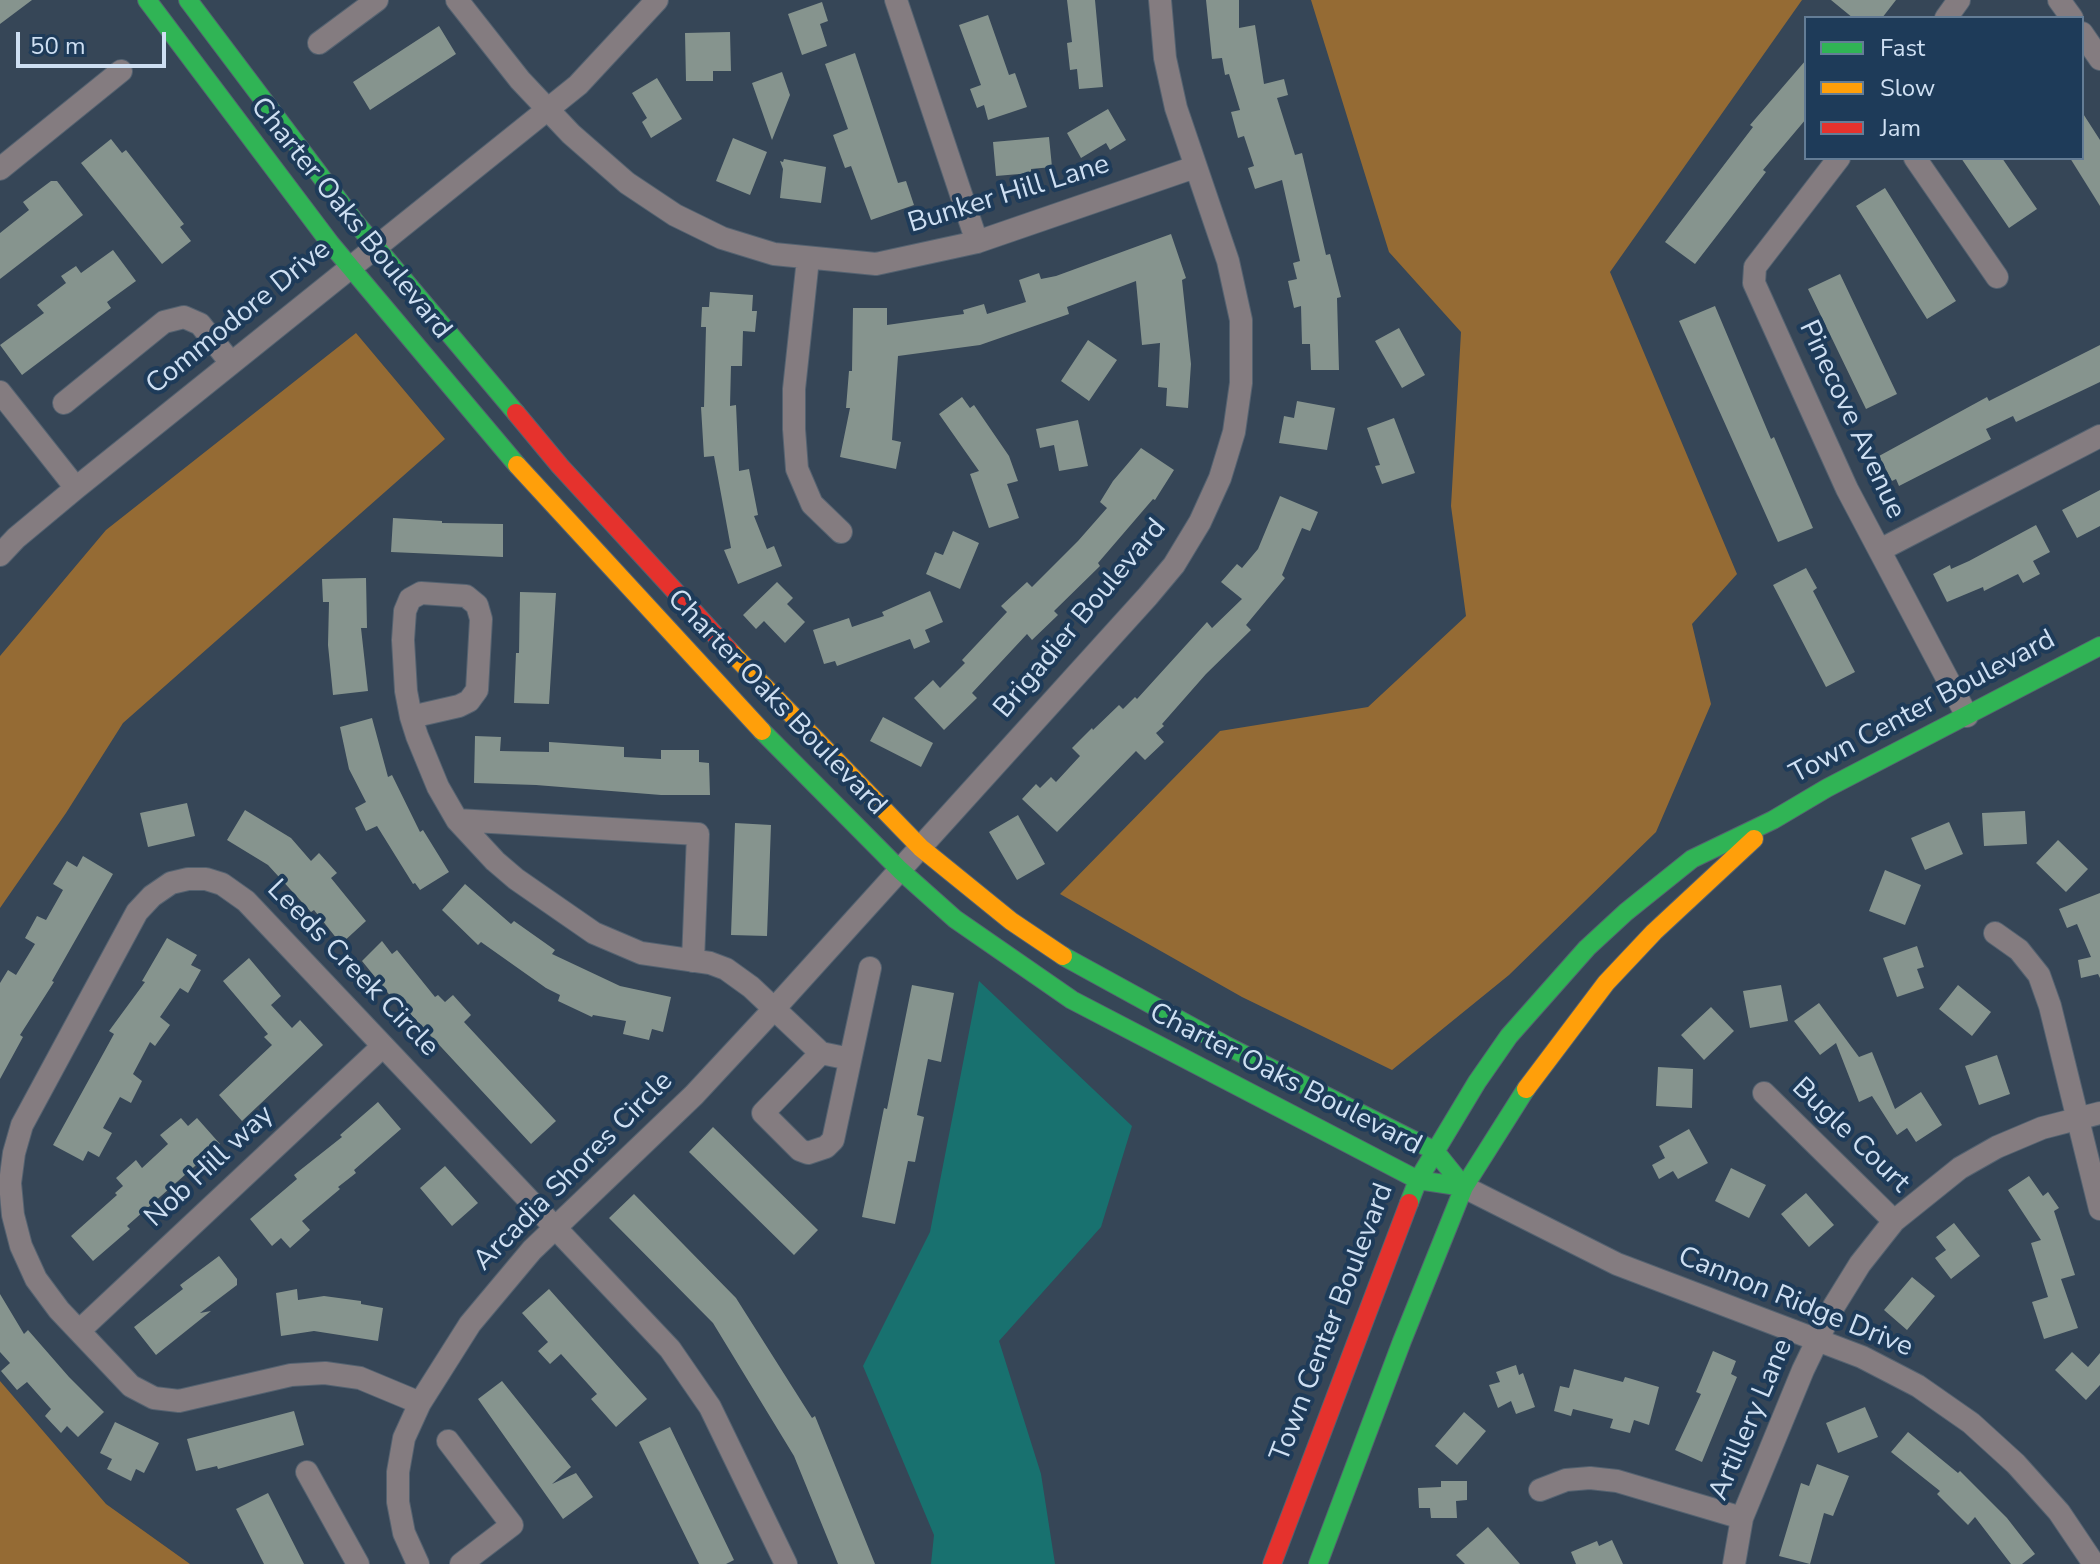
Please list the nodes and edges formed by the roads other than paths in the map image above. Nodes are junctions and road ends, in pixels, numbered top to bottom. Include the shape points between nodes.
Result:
1 (147, 0) edge
2 (188, 0) edge
3 (377, 0) edge
4 (457, 0) edge
5 (657, 0) edge
6 (896, 0) edge
7 (1160, 0) edge
8 (2084, 36) edge
9 (319, 43) dead end
10 (2100, 59) edge
11 (121, 71) dead end
12 (548, 110) junction
13 (1837, 160) edge
14 (1916, 160) edge
15 (1195, 167) junction
16 (0, 169) edge
17 (977, 242) junction
18 (376, 247) junction
19 (808, 259) junction
20 (350, 268) junction
21 (1997, 277) dead end
22 (231, 363) junction
23 (0, 392) edge
24 (64, 403) dead end
25 (2100, 436) edge
26 (76, 488) junction
27 (841, 532) dead end
28 (1880, 550) junction
29 (0, 555) edge
30 (2100, 646) edge
31 (1967, 716) junction
32 (411, 717) junction
33 (457, 820) junction
34 (1773, 820) junction
35 (921, 848) junction
36 (900, 870) junction
37 (1995, 933) dead end
38 (693, 961) junction
39 (870, 968) dead end
40 (774, 1009) junction
41 (383, 1046) junction
42 (821, 1053) junction
43 (850, 1059) junction
44 (1764, 1093) dead end
45 (2100, 1113) edge
46 (2078, 1119) junction
47 (1435, 1151) junction
48 (1418, 1180) junction
49 (1464, 1187) junction
50 (2100, 1209) edge
51 (1894, 1221) junction
52 (556, 1227) junction
53 (79, 1331) junction
54 (1818, 1340) junction
55 (420, 1403) junction
56 (448, 1441) dead end
57 (307, 1472) dead end
58 (1540, 1490) dead end
59 (1742, 1518) junction
60 (358, 1564) edge
61 (418, 1564) edge
62 (461, 1564) edge
63 (786, 1564) edge
64 (1272, 1564) edge
65 (1318, 1564) edge
66 (1734, 1564) edge
67 (2094, 1564) edge

1 - 20 street, Charter Oaks Boulevard
2 - 18 street, Charter Oaks Boulevard
3 - 9 street
4 - 12 street, Bunker Hill Lane
5 - 12 street, Commodore Drive
6 - 17 street
7 - 15 street, Brigadier Boulevard via 1165,58
8 - 10 street
11 - 16 street
12 - 18 street, Commodore Drive
12 - 19 street, Bunker Hill Lane via 627,183 675,215 722,238
13 - 28 street, Pinecove Avenue via 1755,267 1754,283
14 - 21 street
15 - 17 street, Bunker Hill Lane
15 - 35 street, Brigadier Boulevard via 1228,261 1241,320 1241,383 1220,478 1174,565
17 - 19 street, Bunker Hill Lane via 876,264
18 - 20 street, Commodore Drive
18 - 35 street, Charter Oaks Boulevard via 560,466 751,674
19 - 27 street via 794,389 797,469 812,504
20 - 22 street, Commodore Drive
20 - 36 street, Charter Oaks Boulevard via 546,499 725,694
22 - 24 street via 200,324 184,317 164,322
22 - 26 street, Commodore Drive
23 - 26 street
25 - 28 street
26 - 29 street, Commodore Drive
28 - 31 street, Pinecove Avenue
30 - 31 street, Town Center Boulevard
31 - 34 street, Town Center Boulevard
32 - 32 street via 403,640 410,599 421,593 466,596 477,605 481,619 477,690 459,706
32 - 33 street via 426,761
33 - 38 street via 516,879 594,933 641,953
33 - 38 street via 698,834
34 - 47 street, Town Center Boulevard via 1692,859 1587,948 1509,1036
34 - 49 street, Town Center Boulevard via 1606,983 1535,1074
35 - 36 street, Brigadier Boulevard
35 - 47 street, Charter Oaks Boulevard via 1011,921 1109,983
36 - 40 street, Arcadia Shores Circle
36 - 48 street, Charter Oaks Boulevard via 955,919 1072,1000
37 - 46 street via 2019,950 2039,975
38 - 40 street via 726,969
39 - 43 street
40 - 42 street
40 - 52 street, Arcadia Shores Circle via 694,1095
41 - 52 street, Leeds Creek Circle
41 - 53 street, Nob Hill way
41 - 53 street, Leeds Creek Circle via 235,891 206,879 188,879 152,896 137,912 22,1125 14,1153 10,1183 21,1246 36,1279
42 - 43 street
42 - 43 street via 763,1113 808,1153 833,1140
44 - 51 street, Bugle Court
45 - 46 street, Artillery Lane
46 - 50 street
46 - 51 street, Artillery Lane via 1997,1147 1960,1168
47 - 48 street, Town Center Boulevard
47 - 49 street, Charter Oaks Boulevard
48 - 49 street, Charter Oaks Boulevard
48 - 64 street, Town Center Boulevard
49 - 54 street, Cannon Ridge Drive via 1617,1264
49 - 65 street, Town Center Boulevard
51 - 54 street, Artillery Lane via 1860,1264
52 - 55 street, Arcadia Shores Circle via 470,1324
52 - 63 street, Leeds Creek Circle via 693,1379
53 - 55 street, Leeds Creek Circle via 131,1386 154,1398 179,1401 291,1375 325,1373 360,1378
54 - 59 street, Artillery Lane
54 - 67 street, Cannon Ridge Drive via 1918,1386 1971,1423 2059,1512
55 - 61 street, Arcadia Shores Circle via 404,1438 398,1472 404,1533
56 - 62 street via 512,1525
57 - 60 street
58 - 59 street via 1566,1480 1617,1481
59 - 66 street, Artillery Lane

